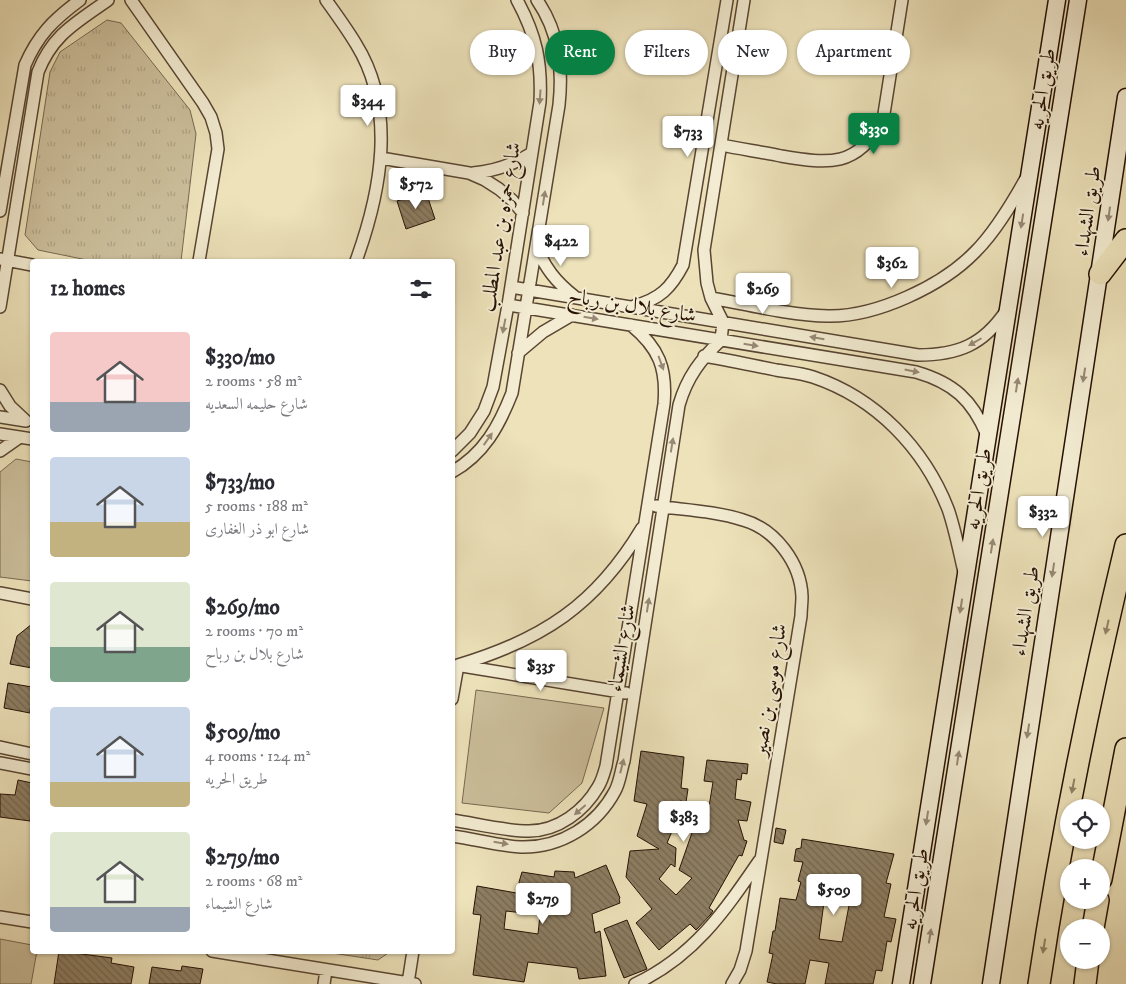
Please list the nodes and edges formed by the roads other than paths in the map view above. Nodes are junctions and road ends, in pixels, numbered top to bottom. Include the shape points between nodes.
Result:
1 (80, 0) edge
2 (108, 0) edge
3 (131, 0) edge
4 (326, 0) edge
5 (517, 0) edge
6 (537, 0) edge
7 (727, 0) edge
8 (744, 0) edge
9 (902, 0) edge
10 (1057, 0) edge
11 (1078, 0) edge
12 (1043, 88) junction
13 (1064, 91) junction
14 (1126, 97) edge
15 (721, 145) junction
16 (532, 153) junction
17 (381, 158) junction
18 (1030, 172) junction
19 (469, 173) junction
20 (0, 211) edge
21 (523, 213) junction
22 (1126, 240) edge
23 (536, 245) junction
24 (199, 259) edge
25 (357, 259) edge
26 (4, 260) edge
27 (30, 265) edge
28 (1100, 274) junction
29 (511, 287) junction
30 (528, 290) junction
31 (576, 297) junction
32 (711, 298) junction
33 (508, 305) junction
34 (0, 307) edge
35 (630, 307) junction
36 (525, 308) junction
37 (1008, 308) junction
38 (572, 315) junction
39 (723, 322) junction
40 (632, 325) junction
41 (721, 340) junction
42 (518, 353) junction
43 (704, 356) junction
44 (0, 390) edge
45 (0, 417) edge
46 (29, 421) edge
47 (0, 434) edge
48 (988, 436) junction
49 (20, 437) junction
50 (30, 439) edge
51 (455, 448) edge
52 (0, 451) edge
53 (455, 470) edge
54 (648, 506) junction
55 (663, 507) junction
56 (645, 522) junction
57 (1126, 546) edge
58 (965, 577) junction
59 (986, 580) junction
60 (0, 594) edge
61 (30, 599) edge
62 (455, 665) edge
63 (618, 692) junction
64 (634, 694) junction
65 (0, 747) edge
66 (1126, 749) edge
67 (30, 754) edge
68 (0, 763) edge
69 (30, 769) edge
70 (933, 781) junction
71 (954, 784) junction
72 (455, 820) edge
73 (455, 836) edge
74 (761, 857) junction
75 (1105, 859) edge
76 (0, 917) edge
77 (30, 922) edge
78 (246, 954) edge
79 (413, 954) edge
80 (1087, 969) edge
81 (326, 970) junction
82 (324, 984) edge
83 (412, 984) edge
84 (635, 984) edge
85 (732, 984) edge
86 (901, 984) edge
87 (922, 984) edge
88 (991, 984) edge
89 (1039, 984) edge
90 (1085, 984) edge

1 - 20 street via 45,29 25,66
2 - 26 street via 67,30 44,56 38,72
3 - 24 street via 203,103 216,133 216,166
4 - 17 street via 357,44 369,70 382,126
5 -> 16 street, شارع حمزه بن عبد المطلب via 530,25 540,59 540,102
23 -> 6 street, شارع حمزه بن عبد المطلب via 562,80 554,32
7 - 35 street via 684,265 663,293
8 - 15 street
9 - 15 street via 883,120 862,148 830,162
10 - 12 street, طريق الحريه
11 - 13 street, طريق الحريه
12 - 13 street
12 - 18 street, طريق الحريه
59 -> 13 street, طريق الحريه
14 -> 28 street, طريق الشهداء
15 - 32 street via 704,250
16 - 19 street via 502,168
16 - 21 street, شارع حمزه بن عبد المطلب
17 - 19 street
17 - 25 street
18 - 32 street via 976,252 923,290 894,302 830,316 797,314
18 -> 37 street, طريق الحريه
19 - 21 street via 499,189
21 - 29 street, شارع حمزه بن عبد المطلب
22 - 28 highway
23 - 30 street, شارع حمزه بن عبد المطلب
23 - 31 street via 551,275
26 - 27 street
26 - 34 street
28 -> 88 street, طريق الشهداء
29 - 30 street, شارع بلال بن رباح
29 - 33 street, شارع حمزه بن عبد المطلب
30 - 31 street, شارع بلال بن رباح
30 - 36 street, شارع حمزه بن عبد المطلب
31 - 35 street, شارع بلال بن رباح
32 - 39 street
33 - 36 street, شارع بلال بن رباح
33 -> 51 street, شارع حمزه بن عبد المطلب via 493,387 470,434
35 - 39 street, شارع بلال بن رباح
36 - 38 street, شارع بلال بن رباح
36 - 42 street, شارع حمزه بن عبد المطلب
37 -> 39 street, شارع بلال بن رباح via 996,326 980,340 961,350 940,355 918,355
37 - 48 street, طريق الحريه
38 -> 40 street, شارع بلال بن رباح
38 - 42 street via 543,332
39 - 41 street
40 - 41 street, شارع بلال بن رباح
40 -> 54 street, شارع الشيماء via 656,352 666,386
41 - 43 street, شارع الشيماء
41 -> 48 street, شارع بلال بن رباح via 936,378 968,401
53 -> 42 street, شارع حمزه بن عبد المطلب via 483,446 500,421 512,393
55 -> 43 street, شارع الشيماء via 678,405 688,378
43 - 58 street via 812,377 843,389 896,428 918,453 935,480 948,511
44 - 46 street via 10,406
45 - 46 street
47 - 49 street
48 - 58 street, طريق الحريه
49 - 50 street
49 - 52 street
54 - 55 street, شارع موسى بن نصير
54 - 56 street, شارع الشيماء
64 -> 55 street, شارع الشيماء
55 - 74 street, شارع موسى بن نصير via 725,515 763,529 786,552 798,576 801,616
56 - 62 street via 611,573 567,615 514,646
56 - 63 street, شارع الشيماء
57 -> 89 highway via 1068,811
58 - 59 street
58 -> 70 street, طريق الحريه
71 -> 59 street, طريق الحريه
60 - 61 street
62 - 63 street
63 - 64 street
63 -> 72 street, شارع الشيماء via 606,766 599,786 571,817 552,827 531,831
73 -> 64 street, شارع الشيماء via 522,847 551,844 578,832 600,814 616,789 624,761
65 - 67 street
66 - 75 highway
68 - 69 street
70 - 71 street
70 -> 86 street, طريق الحريه
87 -> 71 street, طريق الحريه
74 - 84 street via 710,929 668,965
74 - 85 street, شارع موسى بن نصير via 746,950
76 - 77 street
78 - 81 street
79 - 83 street
80 - 90 highway
81 - 82 street
81 - 83 street

